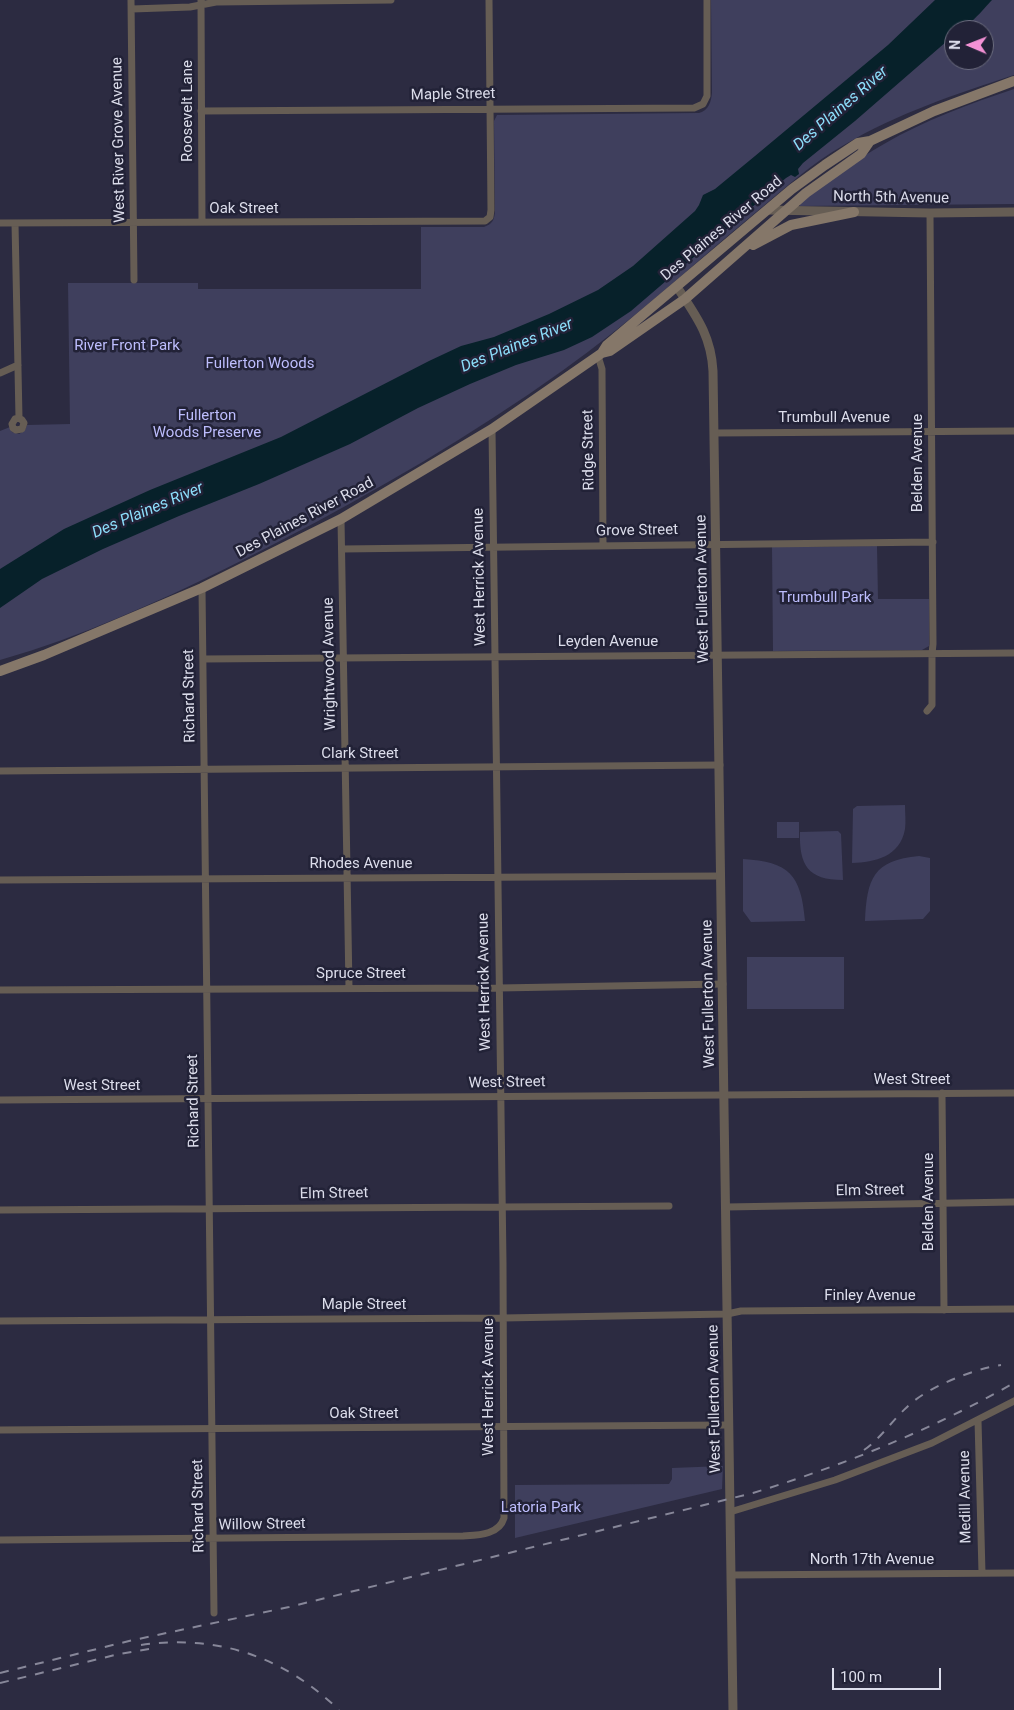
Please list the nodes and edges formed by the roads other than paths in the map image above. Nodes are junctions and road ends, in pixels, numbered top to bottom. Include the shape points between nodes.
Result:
1 (132, 0) edge
2 (391, 0) edge
3 (489, 0) edge
4 (707, 0) edge
5 (201, 3) edge
6 (132, 9) junction
7 (1014, 81) edge
8 (490, 108) junction
9 (202, 111) junction
10 (870, 142) junction
11 (767, 210) junction
12 (787, 210) junction
13 (854, 212) junction
14 (1014, 212) edge
15 (930, 213) junction
16 (202, 222) junction
17 (0, 223) edge
18 (15, 223) junction
19 (134, 223) junction
20 (737, 254) junction
21 (134, 280) dead end
22 (677, 287) junction
23 (684, 299) junction
24 (600, 354) junction
25 (18, 365) junction
26 (0, 373) edge
27 (19, 418) dead end
28 (492, 429) junction
29 (932, 431) junction
30 (1014, 431) edge
31 (715, 433) junction
32 (341, 519) junction
33 (933, 542) junction
34 (716, 544) junction
35 (603, 545) junction
36 (494, 547) junction
37 (342, 549) junction
38 (202, 588) junction
39 (1014, 653) edge
40 (932, 654) junction
41 (718, 656) junction
42 (495, 657) junction
43 (203, 659) junction
44 (344, 659) junction
45 (0, 671) edge
46 (927, 711) dead end
47 (720, 765) junction
48 (345, 768) junction
49 (496, 768) junction
50 (204, 769) junction
51 (0, 770) edge
52 (721, 876) junction
53 (498, 877) junction
54 (205, 878) junction
55 (347, 878) junction
56 (0, 880) edge
57 (723, 984) junction
58 (349, 988) junction
59 (499, 988) junction
60 (207, 989) junction
61 (0, 990) edge
62 (942, 1093) junction
63 (1014, 1093) edge
64 (724, 1094) junction
65 (500, 1097) junction
66 (0, 1100) edge
67 (208, 1100) junction
68 (1014, 1202) edge
69 (943, 1203) junction
70 (502, 1206) junction
71 (669, 1206) dead end
72 (726, 1207) junction
73 (209, 1209) junction
74 (0, 1210) edge
75 (1014, 1309) edge
76 (944, 1310) junction
77 (727, 1314) junction
78 (503, 1318) junction
79 (0, 1320) edge
80 (210, 1320) junction
81 (1014, 1401) edge
82 (978, 1420) junction
83 (729, 1425) junction
84 (504, 1427) junction
85 (212, 1428) junction
86 (0, 1430) edge
87 (730, 1512) junction
88 (494, 1530) joint
89 (213, 1539) junction
90 (0, 1540) edge
91 (982, 1573) junction
92 (1014, 1573) edge
93 (731, 1575) junction
94 (214, 1613) dead end
95 (733, 1710) edge

1 - 6 street, West River Grove Avenue
2 - 5 street
3 - 8 street
4 - 8 street, Maple Street via 707,96 704,104 694,108
5 - 6 street
5 - 9 street, Roosevelt Lane
6 - 19 street, West River Grove Avenue
7 - 10 main road, Des Plaines River Road via 934,111
8 - 9 street, Maple Street
8 - 16 street, Oak Street via 491,210 484,222
9 - 16 street, Roosevelt Lane
10 - 11 main road, Des Plaines River Road via 858,143 825,164
10 - 12 main road, Des Plaines River Road via 860,154
11 - 12 street, North 5th Avenue
11 - 22 main road, Des Plaines River Road
12 - 13 street, North 5th Avenue
12 - 20 main road, Des Plaines River Road
13 - 15 street, North 5th Avenue
13 - 20 main road via 791,226
14 - 15 street, North 5th Avenue
15 - 29 street, Belden Avenue
16 - 19 street, Oak Street
17 - 18 street, Oak Street
18 - 19 street, Oak Street
18 - 25 street
19 - 21 street, West River Grove Avenue
20 - 23 main road, Des Plaines River Road
22 - 23 street, West Fullerton Avenue
22 - 24 main road, Des Plaines River Road
23 - 24 main road, Des Plaines River Road via 610,351
23 - 31 street, West Fullerton Avenue via 703,328 711,352
24 - 28 main road, Des Plaines River Road
24 - 35 street, Ridge Street
25 - 26 street
25 - 27 street
28 - 32 main road, Des Plaines River Road
28 - 36 street, West Herrick Avenue
29 - 30 street, Trumbull Avenue
29 - 31 street, Trumbull Avenue
29 - 33 street, Belden Avenue
31 - 34 street, West Fullerton Avenue
32 - 37 street, Wrightwood Avenue
32 - 38 main road, Des Plaines River Road
33 - 34 street, Grove Street
33 - 40 street, Belden Avenue
34 - 35 street, Grove Street
34 - 41 street, West Fullerton Avenue
35 - 36 street, Grove Street
36 - 37 street, Grove Street
36 - 42 street, West Herrick Avenue
37 - 44 street, Wrightwood Avenue
38 - 43 street, Richard Street
38 - 45 main road, Des Plaines River Road
39 - 40 street, Leyden Avenue
40 - 41 street, Leyden Avenue
40 - 46 street, Belden Avenue via 932,705
41 - 42 street, Leyden Avenue
41 - 47 street, West Fullerton Avenue
42 - 44 street, Leyden Avenue
42 - 49 street, West Herrick Avenue
43 - 44 street, Leyden Avenue
43 - 50 street, Richard Street
44 - 48 street, Wrightwood Avenue
47 - 49 street, Clark Street
47 - 52 street, West Fullerton Avenue
48 - 49 street, Clark Street
48 - 50 street, Clark Street
48 - 55 street, Wrightwood Avenue
49 - 53 street, West Herrick Avenue
50 - 51 street, Clark Street
50 - 54 street, Richard Street
52 - 53 street, Rhodes Avenue
52 - 57 street, West Fullerton Avenue
53 - 55 street, Rhodes Avenue
53 - 59 street, West Herrick Avenue
54 - 55 street, Rhodes Avenue
54 - 56 street, Rhodes Avenue
54 - 60 street, Richard Street
55 - 58 street, Wrightwood Avenue
57 - 59 street, Spruce Street
57 - 64 street, West Fullerton Avenue
58 - 59 street, Spruce Street
58 - 60 street, Spruce Street
59 - 65 street, West Herrick Avenue
60 - 61 street, Spruce Street
60 - 67 street, Richard Street
62 - 63 street, West Street
62 - 64 street, West Street
62 - 69 street, Belden Avenue
64 - 65 street, West Street
64 - 72 street, West Fullerton Avenue
65 - 67 street, West Street
65 - 70 street, West Herrick Avenue
66 - 67 street, West Street
67 - 73 street, Richard Street
68 - 69 street, Elm Street
69 - 72 street, Elm Street
69 - 76 street, Belden Avenue
70 - 71 street, Elm Street
70 - 73 street, Elm Street
70 - 78 street, West Herrick Avenue
72 - 77 street, West Fullerton Avenue
73 - 74 street, Elm Street
73 - 80 street, Richard Street
75 - 76 street, Finley Avenue
76 - 77 street, Finley Avenue via 742,1311
77 - 78 street, Maple Street
77 - 83 street, West Fullerton Avenue
78 - 80 street, Maple Street
78 - 84 street, West Herrick Avenue
79 - 80 street, Maple Street
80 - 85 street, Richard Street
81 - 82 street
82 - 87 street via 932,1443 835,1480
82 - 91 street, Medill Avenue
83 - 84 street, Oak Street
83 - 87 street, West Fullerton Avenue
84 - 85 street, Oak Street
84 - 88 street, West Herrick Avenue via 504,1518
85 - 86 street, Oak Street
85 - 89 street, Richard Street
87 - 93 street, West Fullerton Avenue
88 - 89 street, Willow Street via 463,1536
89 - 90 street, Willow Street
89 - 94 street, Richard Street
91 - 92 street, North 17th Avenue
91 - 93 street, North 17th Avenue
93 - 95 street, West Fullerton Avenue

